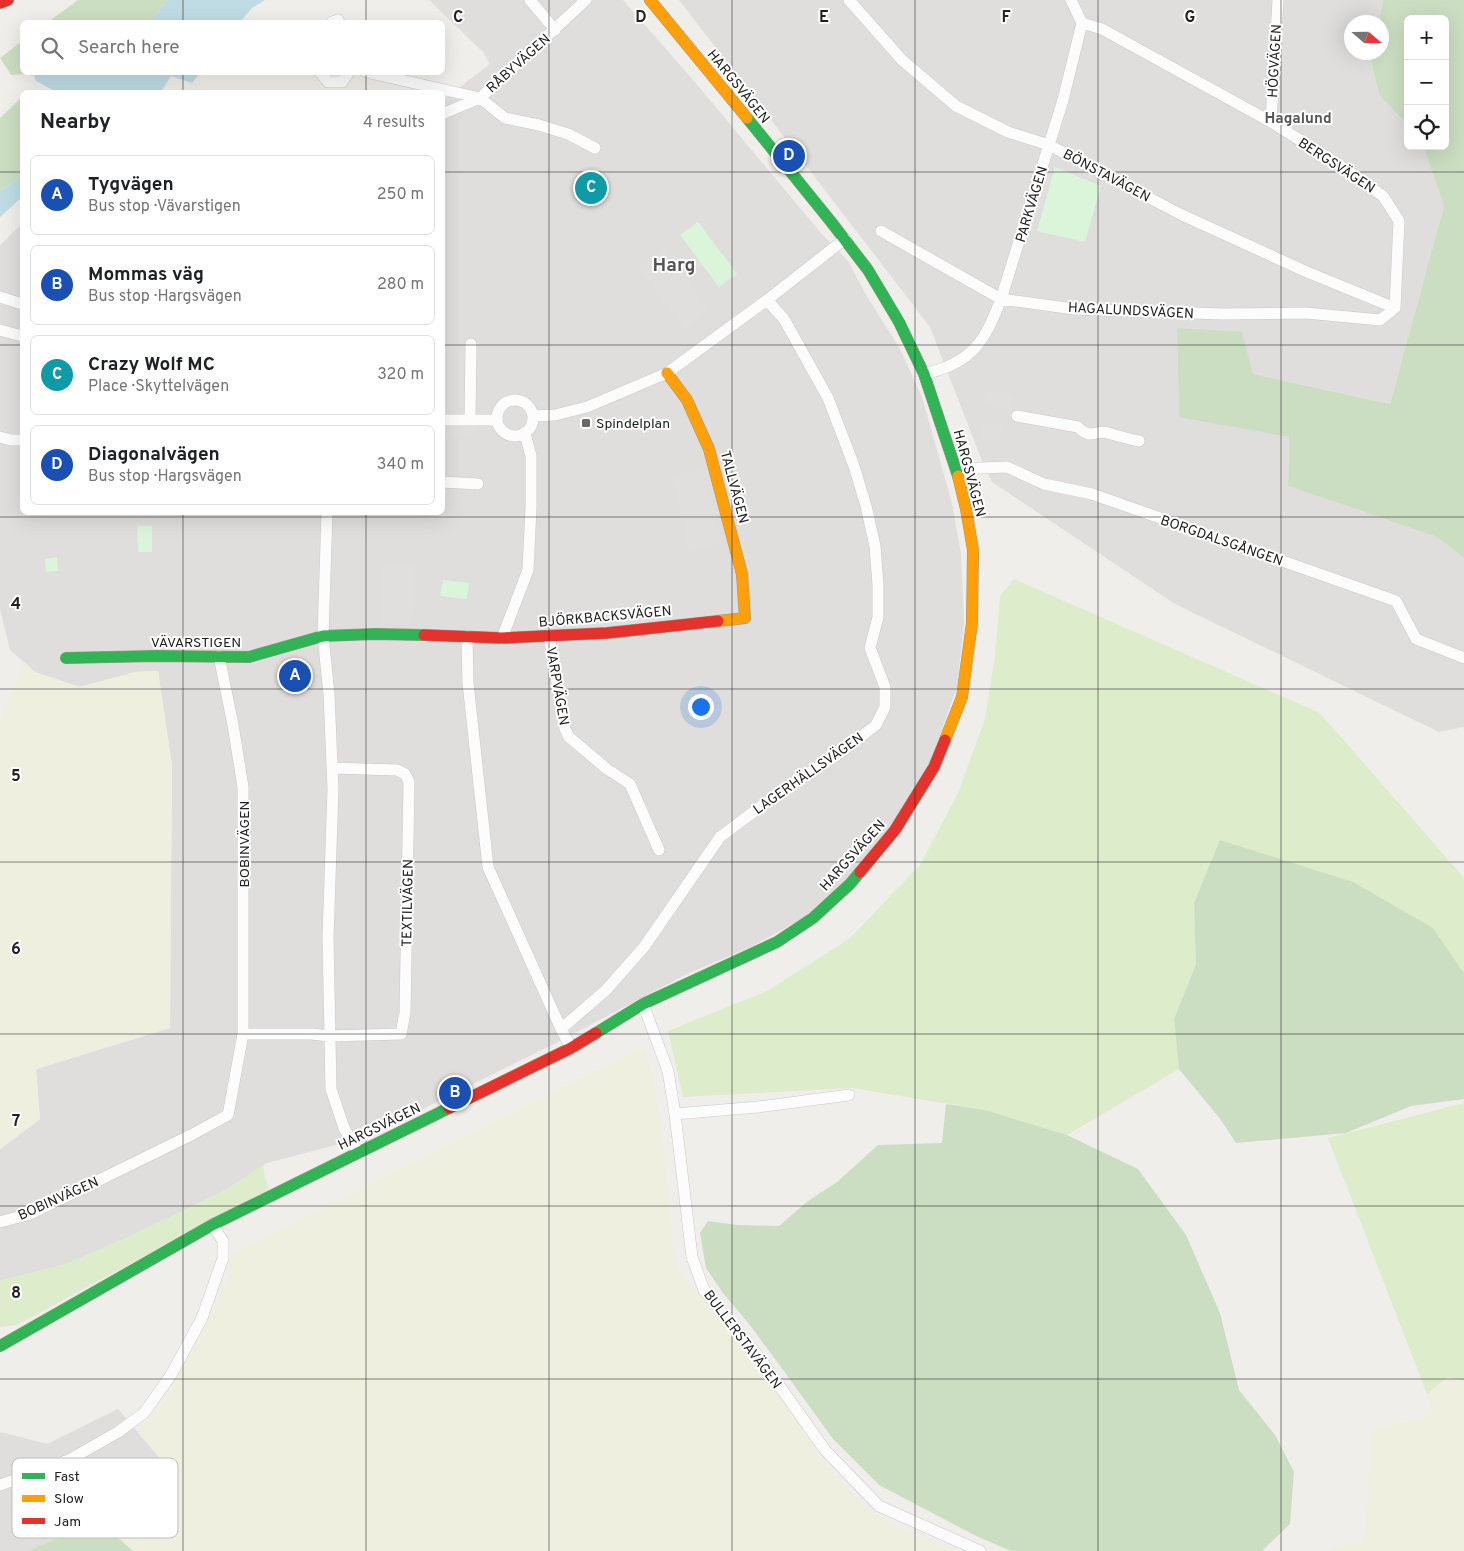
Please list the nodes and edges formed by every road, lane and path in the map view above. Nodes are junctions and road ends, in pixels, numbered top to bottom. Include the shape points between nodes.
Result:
1 (8, 0) edge
2 (530, 0) edge
3 (586, 0) edge
4 (650, 0) edge
5 (849, 0) edge
6 (1071, 0) edge
7 (1278, 0) edge
8 (0, 2) edge
9 (1082, 24) junction
10 (555, 30) junction
11 (322, 75) edge
12 (348, 75) edge
13 (379, 75) edge
14 (445, 90) edge
15 (445, 90) edge
16 (480, 98) junction
17 (445, 113) edge
18 (1271, 122) junction
19 (1049, 144) junction
20 (595, 148) dead end
21 (881, 231) dead end
22 (845, 239) junction
23 (0, 297) edge
24 (1001, 299) junction
25 (767, 300) junction
26 (20, 303) edge
27 (1395, 308) junction
28 (0, 330) edge
29 (20, 335) edge
30 (471, 344) dead end
31 (668, 374) junction
32 (924, 374) junction
33 (533, 416) junction
34 (1017, 416) dead end
35 (445, 420) edge
36 (470, 420) junction
37 (497, 420) junction
38 (525, 434) junction
39 (0, 437) edge
40 (20, 440) edge
41 (1139, 441) dead end
42 (956, 468) junction
43 (445, 482) edge
44 (478, 484) dead end
45 (327, 515) edge
46 (745, 618) joint
47 (323, 636) junction
48 (467, 636) junction
49 (549, 636) junction
50 (502, 638) junction
51 (219, 656) junction
52 (66, 658) dead end
53 (1464, 658) edge
54 (332, 768) junction
55 (660, 850) dead end
56 (643, 1004) junction
57 (560, 1029) junction
58 (243, 1034) junction
59 (330, 1036) junction
60 (571, 1048) junction
61 (849, 1095) dead end
62 (675, 1114) junction
63 (358, 1153) junction
64 (0, 1222) edge
65 (212, 1225) junction
66 (0, 1346) edge
67 (72, 1458) edge
68 (12, 1481) edge
69 (0, 1486) edge
70 (980, 1551) edge

1 - 8 street
2 - 10 street
3 - 10 street, RÅBYVÄGEN
4 - 22 street, HARGSVÄGEN
5 - 19 street, BÖNSTAVÄGEN via 902,60 956,106 1008,132
6 - 9 street
7 - 18 street, HÖGVÄGEN
9 - 18 street, BERGSVÄGEN via 1102,30
9 - 19 street, PARKVÄGEN via 1064,100
10 - 16 street, RÅBYVÄGEN
11 - 12 street via 328,82 342,82
13 - 15 street
14 - 16 street
16 - 17 street, RÅBYVÄGEN
16 - 20 street via 505,118 568,134
18 - 27 street, BERGSVÄGEN via 1383,196 1399,221
19 - 24 street, PARKVÄGEN
19 - 27 street, BÖNSTAVÄGEN via 1180,214
21 - 24 street, HAGALUNDSVÄGEN
22 - 25 street
22 - 32 street, HARGSVÄGEN via 868,270
23 - 26 street
24 - 27 street, HAGALUNDSVÄGEN via 1074,309 1306,313 1380,320
24 - 32 street, PARKVÄGEN via 989,330 971,353 942,370
25 - 31 street
25 - 57 street, LAGERHÄLLSVÄGEN via 784,319 828,398 866,506 875,546 878,585 878,617 870,648 885,687 885,707 876,725 720,837 644,947 606,990
28 - 29 street
30 - 36 street
31 - 33 street via 587,407 555,415
31 - 46 street, TALLVÄGEN via 687,400 709,449 742,574
32 - 42 street, HARGSVÄGEN
33 - 37 street via 522,402 510,401 500,408
33 - 38 street
34 - 41 street
35 - 36 street
36 - 37 street
37 - 38 street via 500,430 509,436
38 - 50 street via 531,456 528,570
39 - 40 street
42 - 53 street, BORGDALSGÅNGEN via 1007,467 1044,484 1092,494 1396,601 1416,639
42 - 56 street, HARGSVÄGEN via 973,550 972,623 962,697 934,767 895,830 850,884 813,918 777,942
43 - 44 street
45 - 47 street
46 - 49 street, BJÖRKBACKSVÄGEN
47 - 48 street
47 - 51 street, VÄVARSTIGEN via 249,657
47 - 54 street
48 - 50 street, BJÖRKBACKSVÄGEN
48 - 57 street via 468,684 488,867
49 - 50 street, BJÖRKBACKSVÄGEN
49 - 55 street, VARPVÄGEN via 559,701 569,738 630,784
51 - 52 street, VÄVARSTIGEN
51 - 58 street, BOBINVÄGEN via 244,787
54 - 59 street via 328,937
54 - 59 street, TEXTILVÄGEN via 397,770 409,782 405,1013 401,1034
56 - 60 street, HARGSVÄGEN
56 - 62 street, BULLERSTAVÄGEN via 668,1071
57 - 60 street
58 - 59 street
58 - 64 street, BOBINVÄGEN via 228,1115 30,1214
59 - 63 street via 331,1089 344,1128
60 - 63 street, HARGSVÄGEN
61 - 62 street
62 - 70 street, BULLERSTAVÄGEN via 692,1256 704,1290 758,1356 825,1450 879,1506
63 - 65 street, HARGSVÄGEN
65 - 66 street, HARGSVÄGEN
65 - 67 street via 223,1242 223,1258 202,1318 171,1375 144,1413
68 - 69 street

